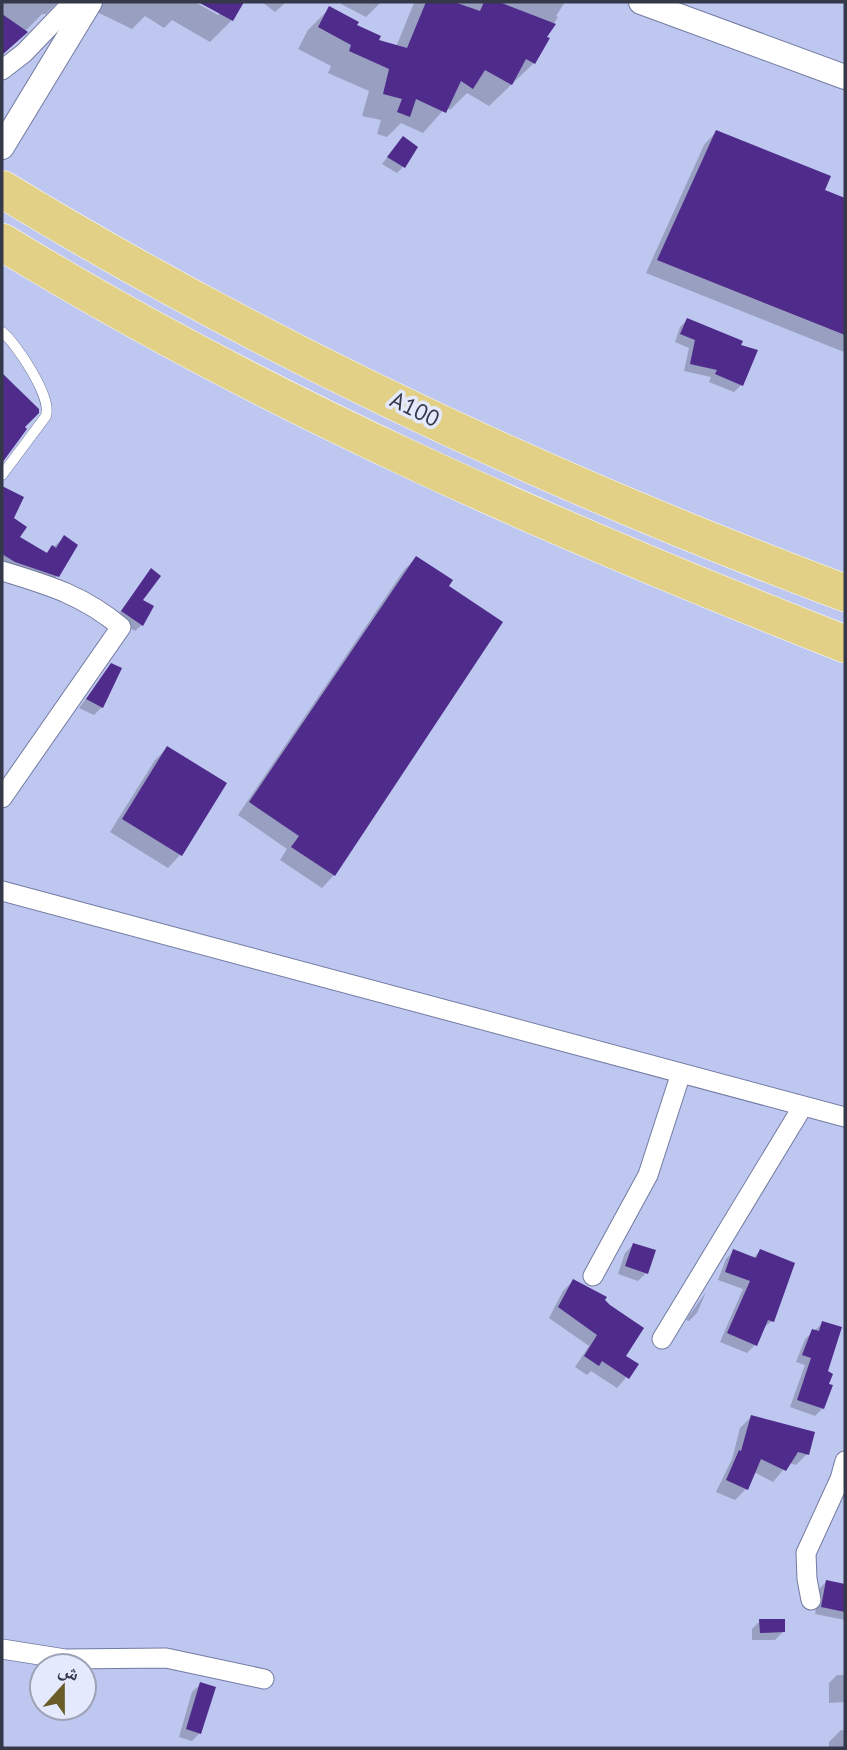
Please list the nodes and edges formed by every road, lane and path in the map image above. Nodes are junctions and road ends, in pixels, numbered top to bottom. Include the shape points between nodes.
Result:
1 (73, 2) edge
2 (90, 2) edge
3 (641, 2) edge
4 (2, 71) edge
5 (845, 77) edge
6 (2, 147) edge
7 (2, 189) edge
8 (2, 242) edge
9 (2, 332) edge
10 (2, 475) edge
11 (2, 571) edge
12 (845, 593) edge
13 (845, 644) edge
14 (2, 798) edge
15 (2, 891) edge
16 (681, 1073) junction
17 (803, 1105) junction
18 (845, 1117) edge
19 (593, 1276) dead end
20 (662, 1339) dead end
21 (845, 1461) edge
22 (811, 1600) dead end
23 (2, 1649) edge
24 (264, 1679) dead end

1 - 4 street
2 - 6 street
3 - 5 street
7 - 12 highway, A100 / A100 via 237,322 478,440
8 - 13 highway, A100 via 194,351 398,454 621,555
9 - 10 lane via 13,341 48,410
11 - 14 street via 54,586 98,608 121,627
15 - 16 street
16 - 17 street
16 - 19 street via 648,1175
17 - 18 street
17 - 20 street
21 - 22 street via 806,1553
23 - 24 street via 65,1659 166,1658

